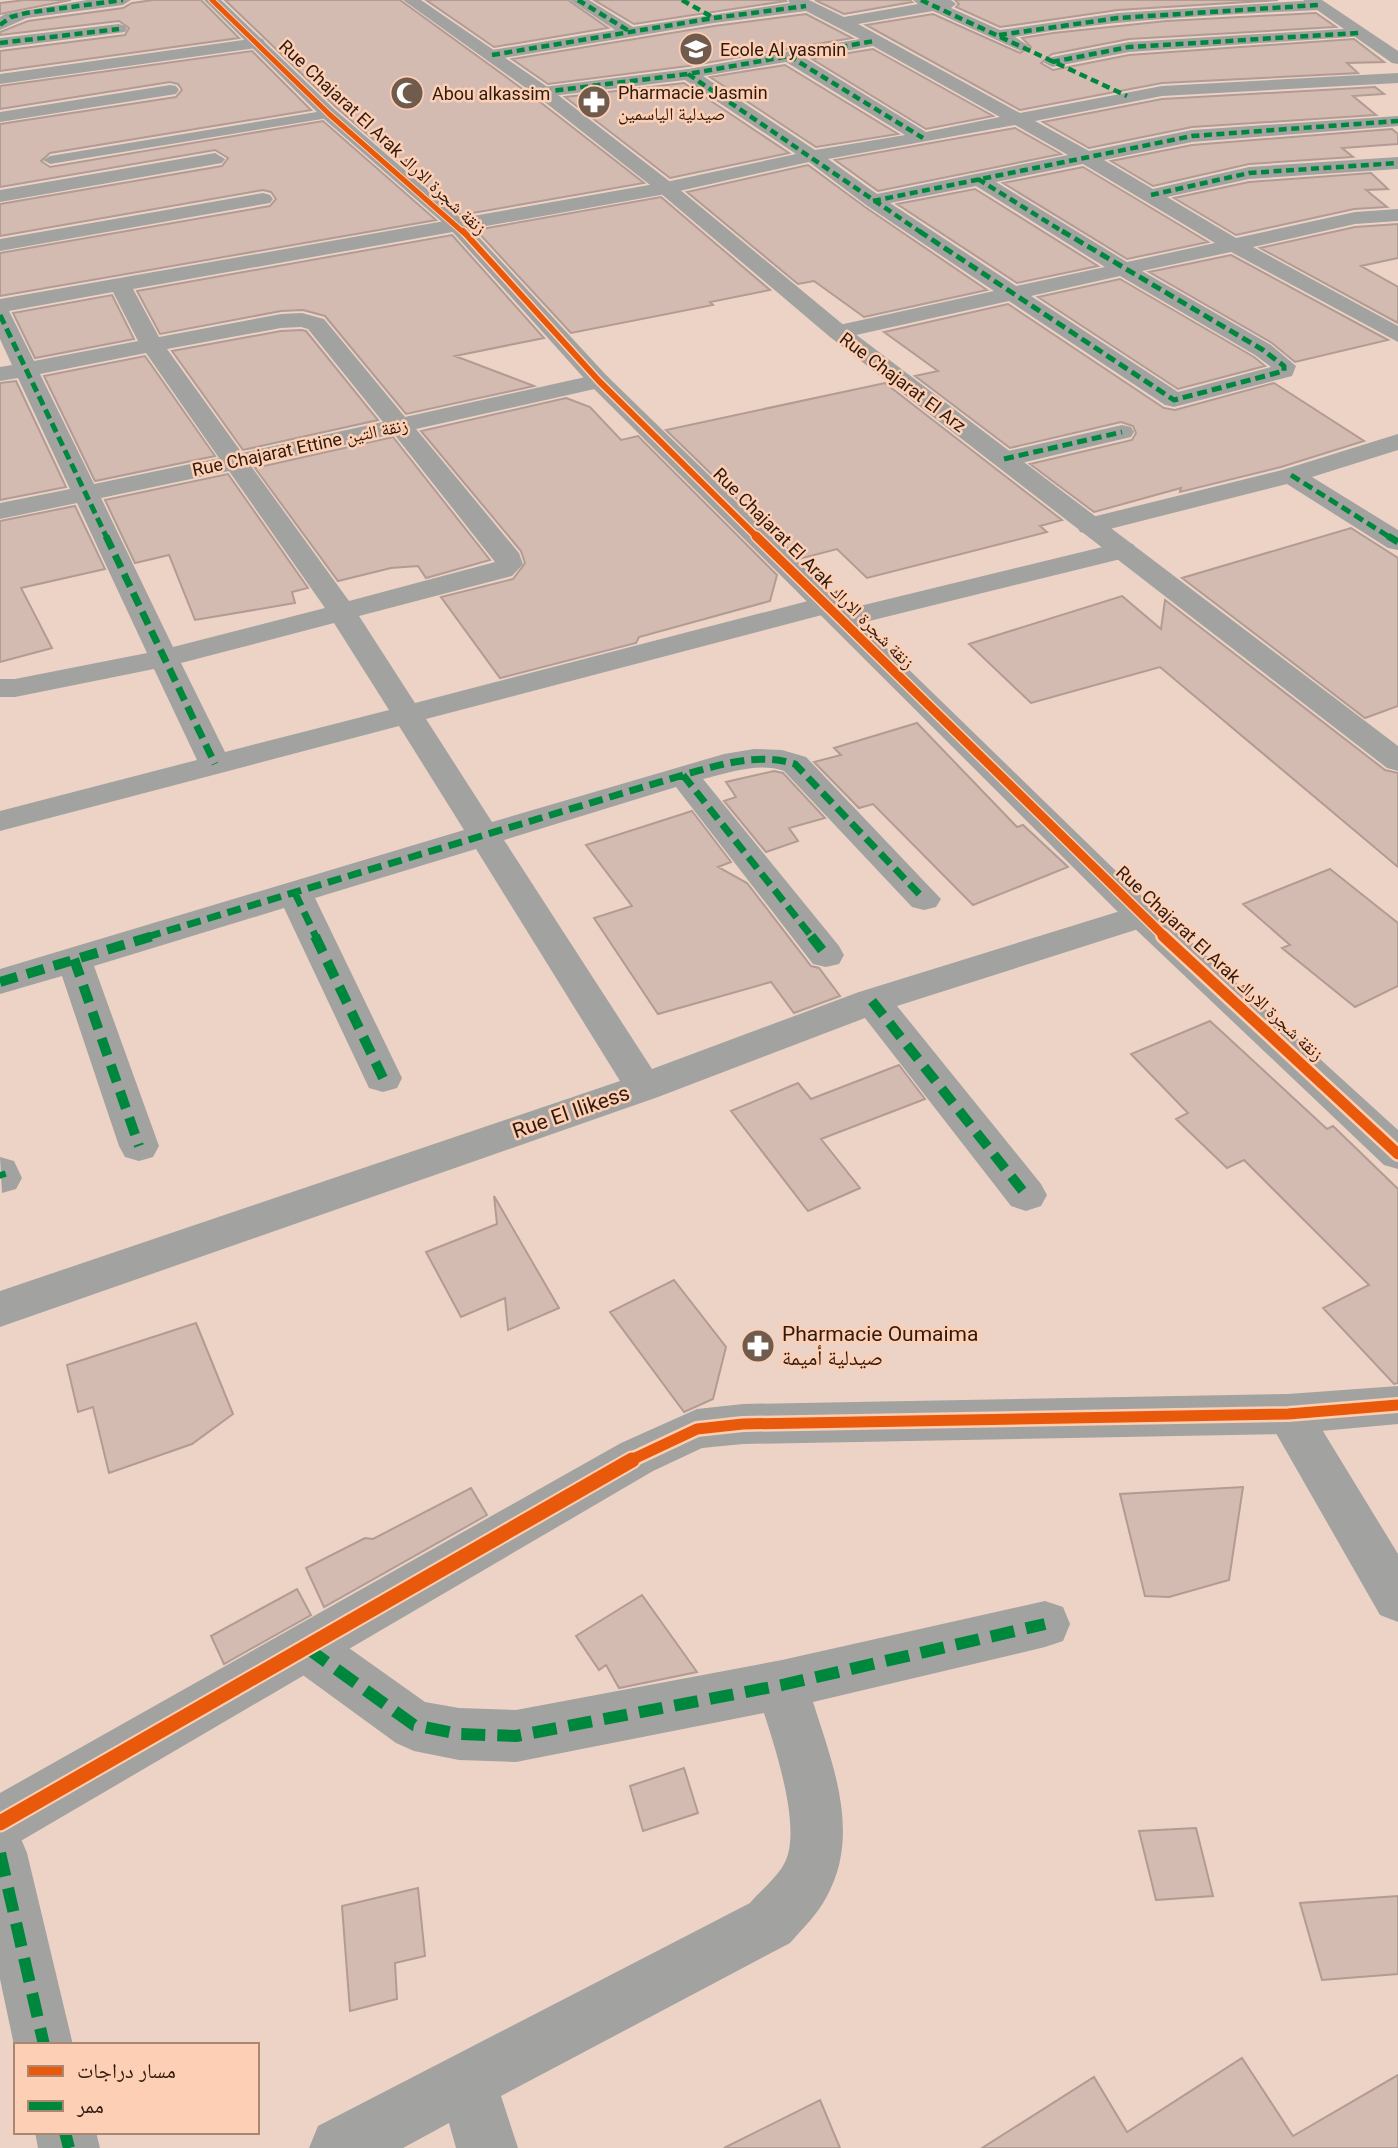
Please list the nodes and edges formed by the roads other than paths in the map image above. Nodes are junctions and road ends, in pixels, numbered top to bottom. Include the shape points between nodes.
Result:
1 (123, 0) edge
2 (212, 0) edge
3 (411, 0) edge
4 (578, 0) edge
5 (682, 0) edge
6 (961, 2) dead end
7 (801, 3) edge
8 (927, 3) edge
9 (1315, 3) edge
10 (714, 18) junction
11 (842, 22) junction
12 (0, 25) edge
13 (119, 29) dead end
14 (629, 31) junction
15 (1359, 33) junction
16 (999, 34) junction
17 (874, 41) junction
18 (0, 43) edge
19 (257, 44) junction
20 (492, 55) junction
21 (789, 57) junction
22 (1398, 59) edge
23 (1052, 62) junction
24 (688, 74) junction
25 (1398, 78) edge
26 (0, 79) edge
27 (170, 90) dead end
28 (543, 92) junction
29 (1127, 96) junction
30 (329, 114) junction
31 (0, 117) edge
32 (1018, 120) junction
33 (1398, 121) edge
34 (923, 138) junction
35 (812, 156) junction
36 (1087, 158) junction
37 (215, 159) dead end
38 (50, 160) dead end
39 (1398, 163) edge
40 (978, 179) junction
41 (666, 188) junction
42 (0, 195) edge
43 (1151, 195) junction
44 (263, 199) dead end
45 (873, 201) junction
46 (1398, 215) edge
47 (457, 225) junction
48 (25, 241) junction
49 (1232, 244) junction
50 (0, 245) edge
51 (1123, 269) junction
52 (121, 286) junction
53 (1013, 293) junction
54 (49, 299) junction
55 (0, 306) edge
56 (0, 315) edge
57 (838, 332) junction
58 (1398, 334) edge
59 (151, 344) junction
60 (12, 372) edge
61 (599, 381) junction
62 (401, 425) junction
63 (1122, 432) dead end
64 (1398, 442) edge
65 (1004, 460) junction
66 (237, 462) junction
67 (1290, 475) junction
68 (86, 493) junction
69 (0, 510) edge
70 (1090, 526) junction
71 (1398, 542) edge
72 (1123, 551) junction
73 (342, 612) junction
74 (834, 612) junction
75 (164, 658) junction
76 (0, 688) edge
77 (406, 714) junction
78 (1398, 761) edge
79 (215, 764) junction
80 (683, 775) junction
81 (0, 821) edge
82 (484, 837) junction
83 (295, 893) junction
84 (923, 900) dead end
85 (1142, 916) junction
86 (826, 955) dead end
87 (74, 959) junction
88 (0, 982) edge
89 (872, 1001) junction
90 (383, 1078) dead end
91 (644, 1087) junction
92 (139, 1146) dead end
93 (1398, 1154) edge
94 (1026, 1195) dead end
95 (0, 1309) edge
96 (1398, 1405) edge
97 (1288, 1414) junction
98 (1398, 1599) edge
99 (1045, 1624) dead end
100 (307, 1648) junction
101 (782, 1685) junction
102 (0, 1824) edge
103 (0, 1853) edge
104 (44, 2043) edge
105 (466, 2082) junction
106 (340, 2148) edge
107 (486, 2148) edge

1 - 12 street via 26,13
2 - 19 street, Rue Chajarat El Arak زنقة شجرة الاراك
3 - 20 street, Rue Chajarat El Arz
4 - 14 street
5 - 10 street
6 - 8 street
7 - 10 street
7 - 11 street
8 - 11 street
8 - 16 street
9 - 15 street
9 - 16 street via 1118,16
10 - 14 street
11 - 17 street
13 - 18 street
14 - 20 street
15 - 22 street
15 - 23 street via 1129,47
16 - 23 street
17 - 21 street
17 - 32 street
19 - 26 street
19 - 30 street, Rue Chajarat El Arak زنقة شجرة الاراك
20 - 28 street, Rue Chajarat El Arz
21 - 24 street
21 - 34 street
23 - 29 street
24 - 28 street
24 - 35 street
25 - 29 street via 1162,90
27 - 31 street
28 - 41 street, Rue Chajarat El Arz
29 - 32 street
30 - 38 lane
30 - 47 street, Rue Chajarat El Arak زنقة شجرة الاراك
32 - 34 street
32 - 36 street
33 - 36 street via 1192,135
34 - 35 street
35 - 41 street
35 - 45 street
36 - 40 street
36 - 43 street
37 - 42 street
39 - 43 street via 1249,173
40 - 45 street
40 - 51 street
41 - 47 street
41 - 57 street, Rue Chajarat El Arz
42 - 48 street
43 - 49 street
44 - 48 street
45 - 53 street
46 - 49 street via 1355,218
47 - 52 street
47 - 61 street, Rue Chajarat El Arak زنقة شجرة الاراك
48 - 50 street
48 - 54 street
49 - 51 street
49 - 58 street
51 - 53 street
51 - 53 street via 1276,358 1284,371 1174,400
52 - 54 street
52 - 59 street
53 - 57 street
54 - 55 street
56 - 60 street
57 - 65 street, Rue Chajarat El Arz
59 - 60 street
59 - 62 street via 281,321 310,321
59 - 66 street
60 - 68 street
61 - 62 street, Rue Chajarat Ettine زنقة التين
61 - 74 street, Rue Chajarat El Arak زنقة شجرة الاراك
62 - 66 street, Rue Chajarat Ettine زنقة التين
62 - 73 street via 505,552 509,564 485,575
63 - 65 street
64 - 67 street
65 - 70 street, Rue Chajarat El Arz
66 - 68 street, Rue Chajarat Ettine زنقة التين
66 - 73 street
67 - 70 street
67 - 71 street
68 - 69 street, Rue Chajarat Ettine زنقة التين
68 - 75 street
70 - 72 street, Rue Chajarat El Arz
72 - 74 street
72 - 78 street, Rue Chajarat El Arz
73 - 75 street
73 - 77 street
74 - 77 street
74 - 85 street, Rue Chajarat El Arak زنقة شجرة الاراك
75 - 76 street
75 - 79 street
77 - 79 street
77 - 82 street
79 - 81 street
80 - 82 street
80 - 84 street via 750,760 780,759 794,764
80 - 86 street
82 - 83 street
82 - 91 street
83 - 87 street
83 - 90 street
85 - 89 street, Rue El Ilikess
85 - 93 street, Rue Chajarat El Arak زنقة شجرة الاراك
87 - 88 street
87 - 92 street
89 - 91 street, Rue El Ilikess
89 - 94 street
91 - 95 street, Rue El Ilikess
96 - 97 street
97 - 98 street
97 - 100 street via 743,1424 697,1429 637,1457
99 - 101 street
100 - 101 street via 414,1725 459,1734 516,1736
100 - 102 street
101 - 105 street via 818,1815 810,1874 770,1923
103 - 104 street
105 - 106 street
105 - 107 street

